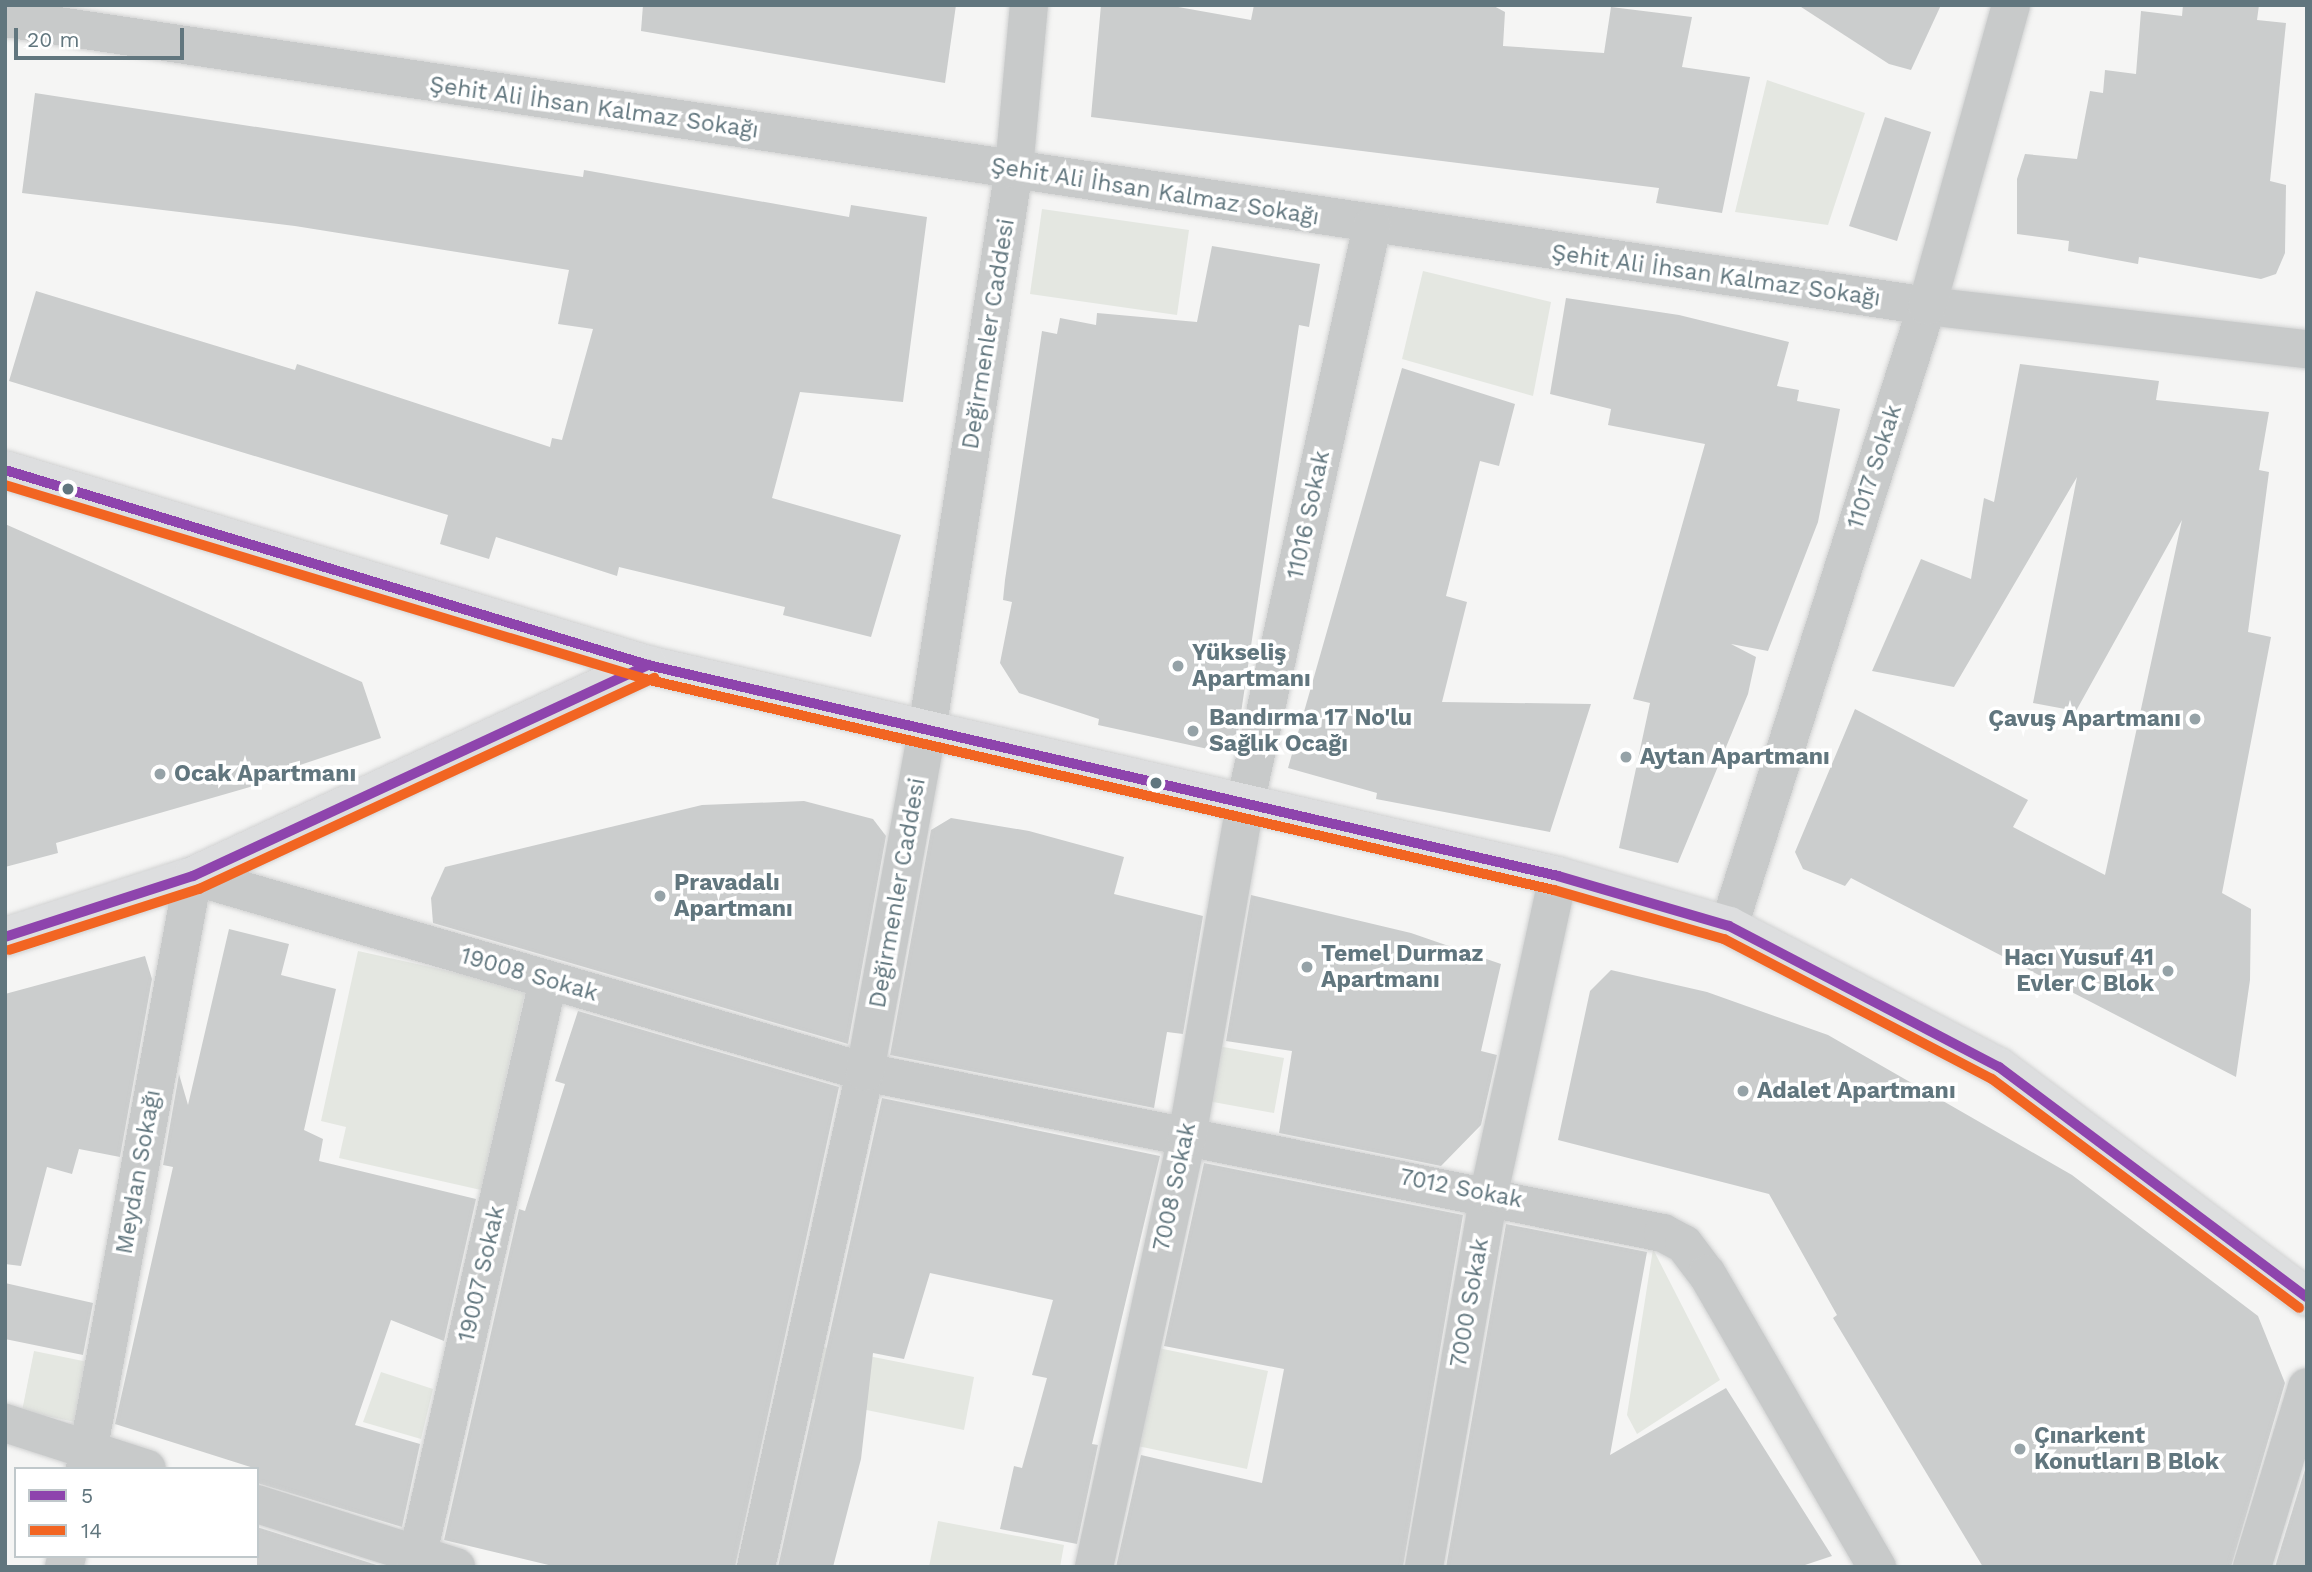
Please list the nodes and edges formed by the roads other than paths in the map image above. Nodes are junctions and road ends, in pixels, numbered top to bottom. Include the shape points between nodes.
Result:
1 (1029, 5) edge
2 (2011, 5) edge
3 (5, 18) edge
4 (1014, 169) junction
5 (1372, 226) junction
6 (1927, 306) junction
7 (2307, 349) edge
8 (5, 470) edge
9 (648, 665) junction
10 (927, 731) junction
11 (1245, 804) junction
12 (193, 876) junction
13 (1558, 876) junction
14 (1730, 926) junction
15 (5, 937) edge
16 (548, 981) junction
17 (865, 1072) junction
18 (1187, 1137) junction
19 (1489, 1193) junction
20 (2307, 1297) edge
21 (2307, 1387) edge
22 (5, 1423) edge
23 (87, 1459) edge
24 (135, 1467) edge
25 (259, 1505) edge
26 (416, 1562) edge
27 (456, 1567) edge
28 (756, 1567) edge
29 (1094, 1567) edge
30 (1424, 1567) edge
31 (1877, 1567) edge
32 (2252, 1567) edge

1 - 4 street, Değirmenler Caddesi
2 - 6 street, 11017 Sokak
3 - 4 street, Şehit Ali İhsan Kalmaz Sokağı
4 - 5 street, Şehit Ali İhsan Kalmaz Sokağı
4 - 10 street, Değirmenler Caddesi
5 - 6 street, Şehit Ali İhsan Kalmaz Sokağı
5 - 11 street, 11016 Sokak
6 - 7 street, Şehit Ali İhsan Kalmaz Sokağı
6 - 14 street, 11017 Sokak
8 - 9 main road
9 - 10 main road
9 - 12 main road
10 - 11 main road
10 - 17 street, Değirmenler Caddesi
11 - 13 main road
11 - 18 street, 7008 Sokak
12 - 15 main road
12 - 16 street, 19008 Sokak
12 - 23 street, Meydan Sokağı
13 - 14 main road
13 - 19 street, 7000 Sokak
14 - 20 main road via 1999,1067
16 - 17 street, 19008 Sokak
16 - 26 street, 19007 Sokak
17 - 18 street, 7012 Sokak
17 - 28 street, Değirmenler Caddesi
18 - 19 street, 7012 Sokak
18 - 29 street, 7008 Sokak
19 - 30 street, 7000 Sokak
19 - 31 street, 7012 Sokak via 1662,1233 1684,1244 1720,1294
21 - 32 street
22 - 23 street
23 - 24 street
25 - 26 street
26 - 27 street

